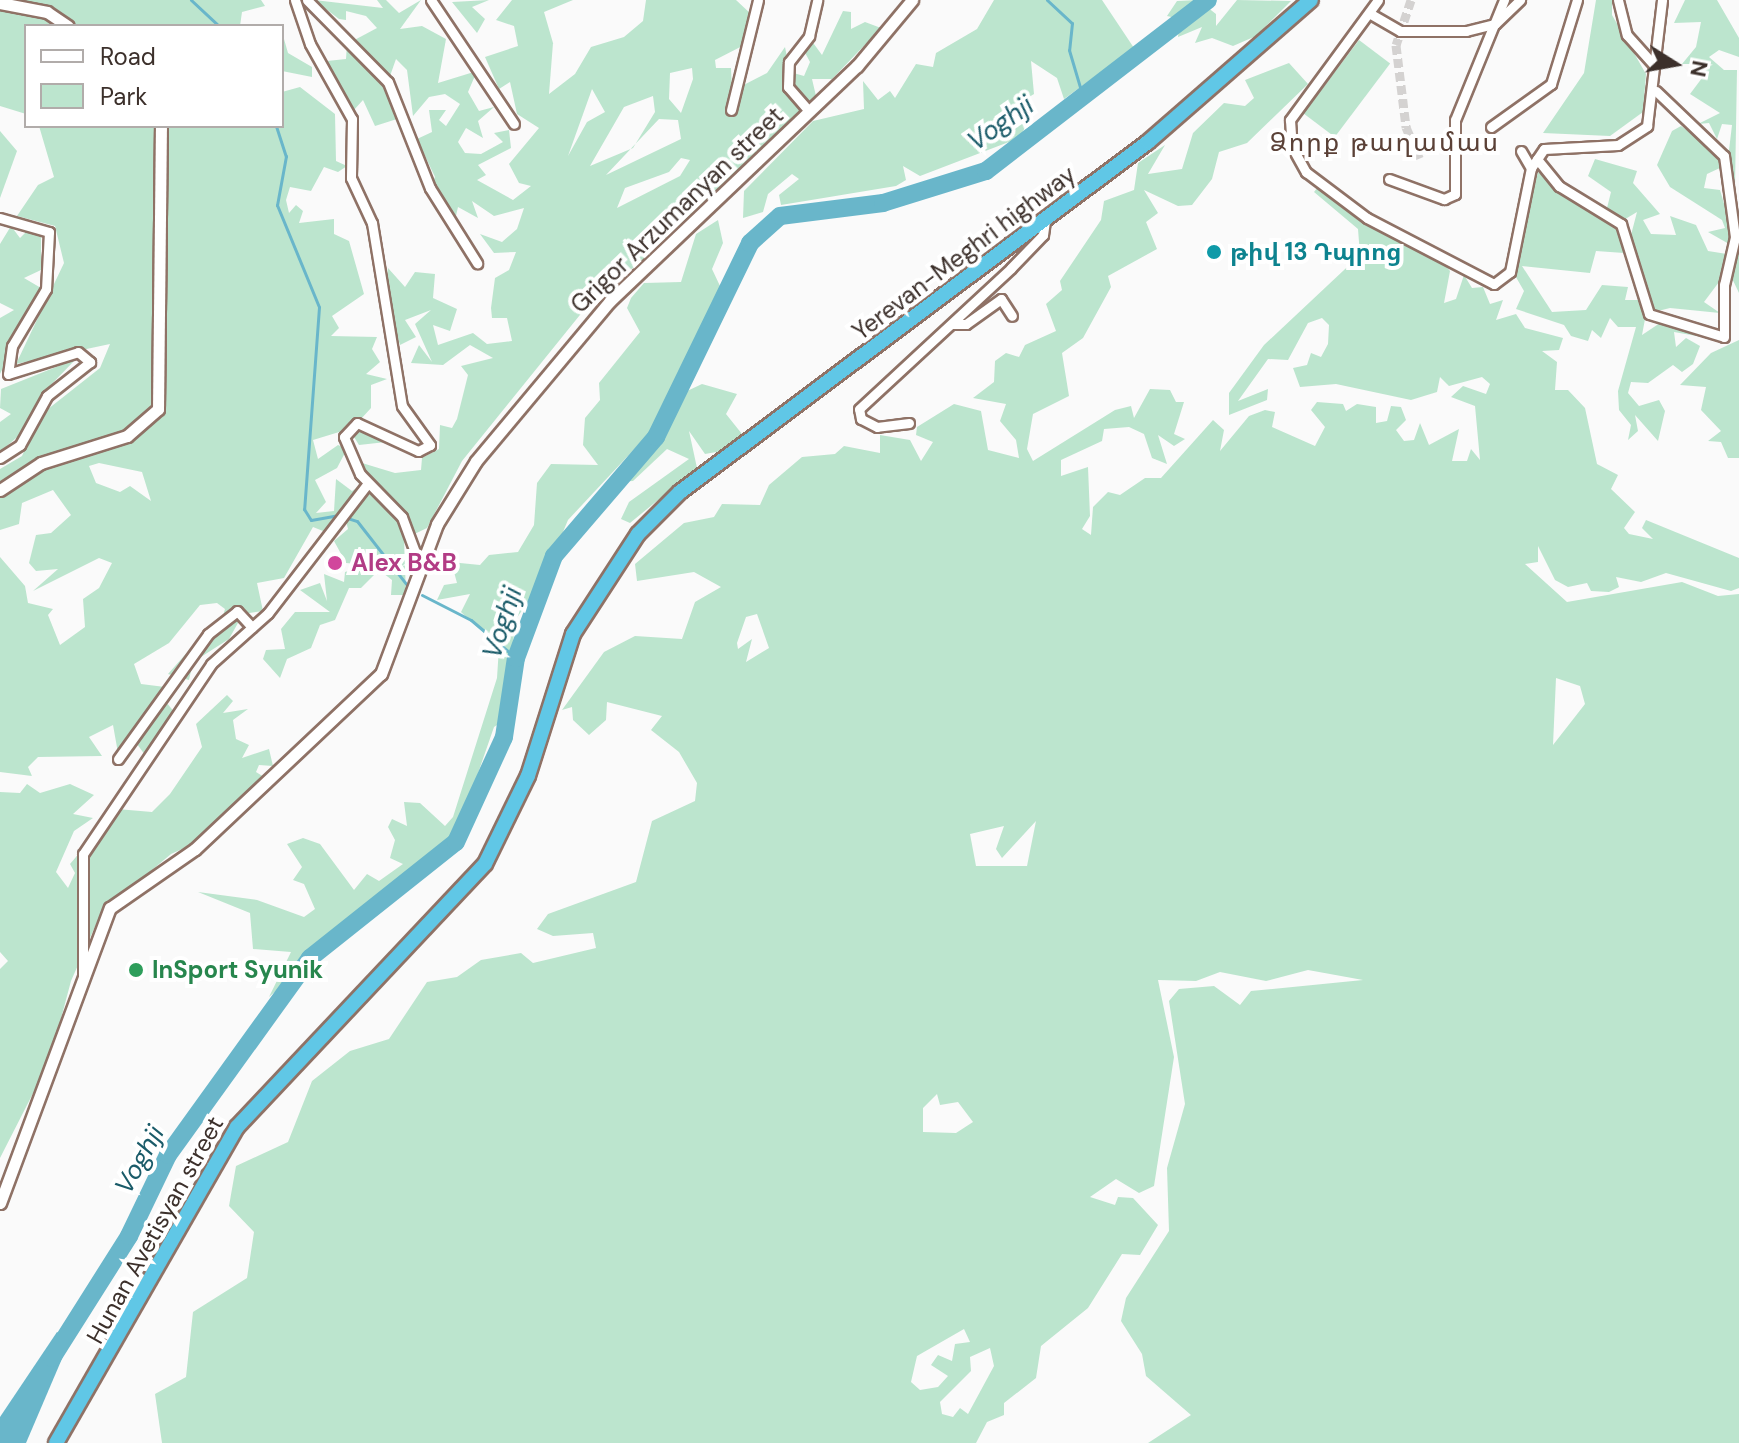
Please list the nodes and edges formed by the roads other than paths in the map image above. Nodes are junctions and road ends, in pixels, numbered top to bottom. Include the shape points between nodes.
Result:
1 (295, 0) edge
2 (307, 0) edge
3 (431, 0) edge
4 (758, 0) edge
5 (817, 0) edge
6 (912, 0) edge
7 (1311, 0) edge
8 (1378, 0) edge
9 (1504, 0) edge
10 (1520, 0) edge
11 (1577, 0) edge
12 (1618, 0) edge
13 (1662, 0) edge
14 (0, 3) edge
15 (1369, 13) junction
16 (65, 24) edge
17 (1495, 24) junction
18 (1654, 65) junction
19 (1656, 91) junction
20 (731, 110) dead end
21 (809, 111) junction
22 (514, 124) dead end
23 (1491, 127) dead end
24 (161, 128) edge
25 (1521, 151) dead end
26 (1534, 163) junction
27 (1389, 179) dead end
28 (0, 218) edge
29 (1045, 220) junction
30 (477, 263) dead end
31 (1012, 316) dead end
32 (953, 324) junction
33 (909, 423) dead end
34 (0, 458) edge
35 (368, 483) junction
36 (0, 490) edge
37 (638, 534) joint
38 (421, 568) junction
39 (252, 627) junction
40 (118, 759) dead end
41 (83, 975) junction
42 (0, 1203) edge
43 (56, 1443) edge

1 - 35 street via 310,44 352,119 351,178 372,223 402,406 430,445 418,451 351,424 346,445
2 - 30 street via 388,82 430,188
3 - 22 street
4 - 20 street
5 - 21 street via 809,36 789,62 788,87
6 - 21 street, Grigor Arzumanyan street
7 - 29 highway, Yerevan-Meghri highway via 1207,94
8 - 15 street
9 - 17 street
10 - 17 street
11 - 23 street via 1551,84
12 - 18 street via 1627,35
13 - 18 street
14 - 16 street via 47,12
15 - 17 street via 1400,31
15 - 26 street via 1290,120 1292,147 1306,172 1367,218 1494,284 1510,272
17 - 27 street via 1455,120 1455,194 1444,199
18 - 19 street
19 - 26 street via 1647,126 1628,142 1570,142 1544,149
19 - 26 street via 1672,98 1724,156 1735,237 1724,285 1724,337 1649,314 1621,224 1559,186
21 - 38 street, Grigor Arzumanyan street via 610,301 452,494
24 - 36 street via 158,409 127,436 41,463
25 - 26 street
28 - 34 street via 49,232 46,289 12,346 8,374 78,352 90,362 47,396 20,445
29 - 32 street via 1043,235
29 - 37 highway, Yerevan-Meghri highway via 680,492
31 - 32 street via 1001,299 966,324
32 - 33 street via 859,409 861,419 877,427
35 - 38 street via 402,517
35 - 39 street
37 - 43 highway, Hunan Avetisyan street via 573,634 528,776 485,864 237,1127
38 - 41 street, Grigor Arzumanyan street via 381,674 195,849 110,908
39 - 40 street via 237,611 208,634
39 - 41 street via 211,664 83,854
41 - 42 street, Grigor Arzumanyan street

